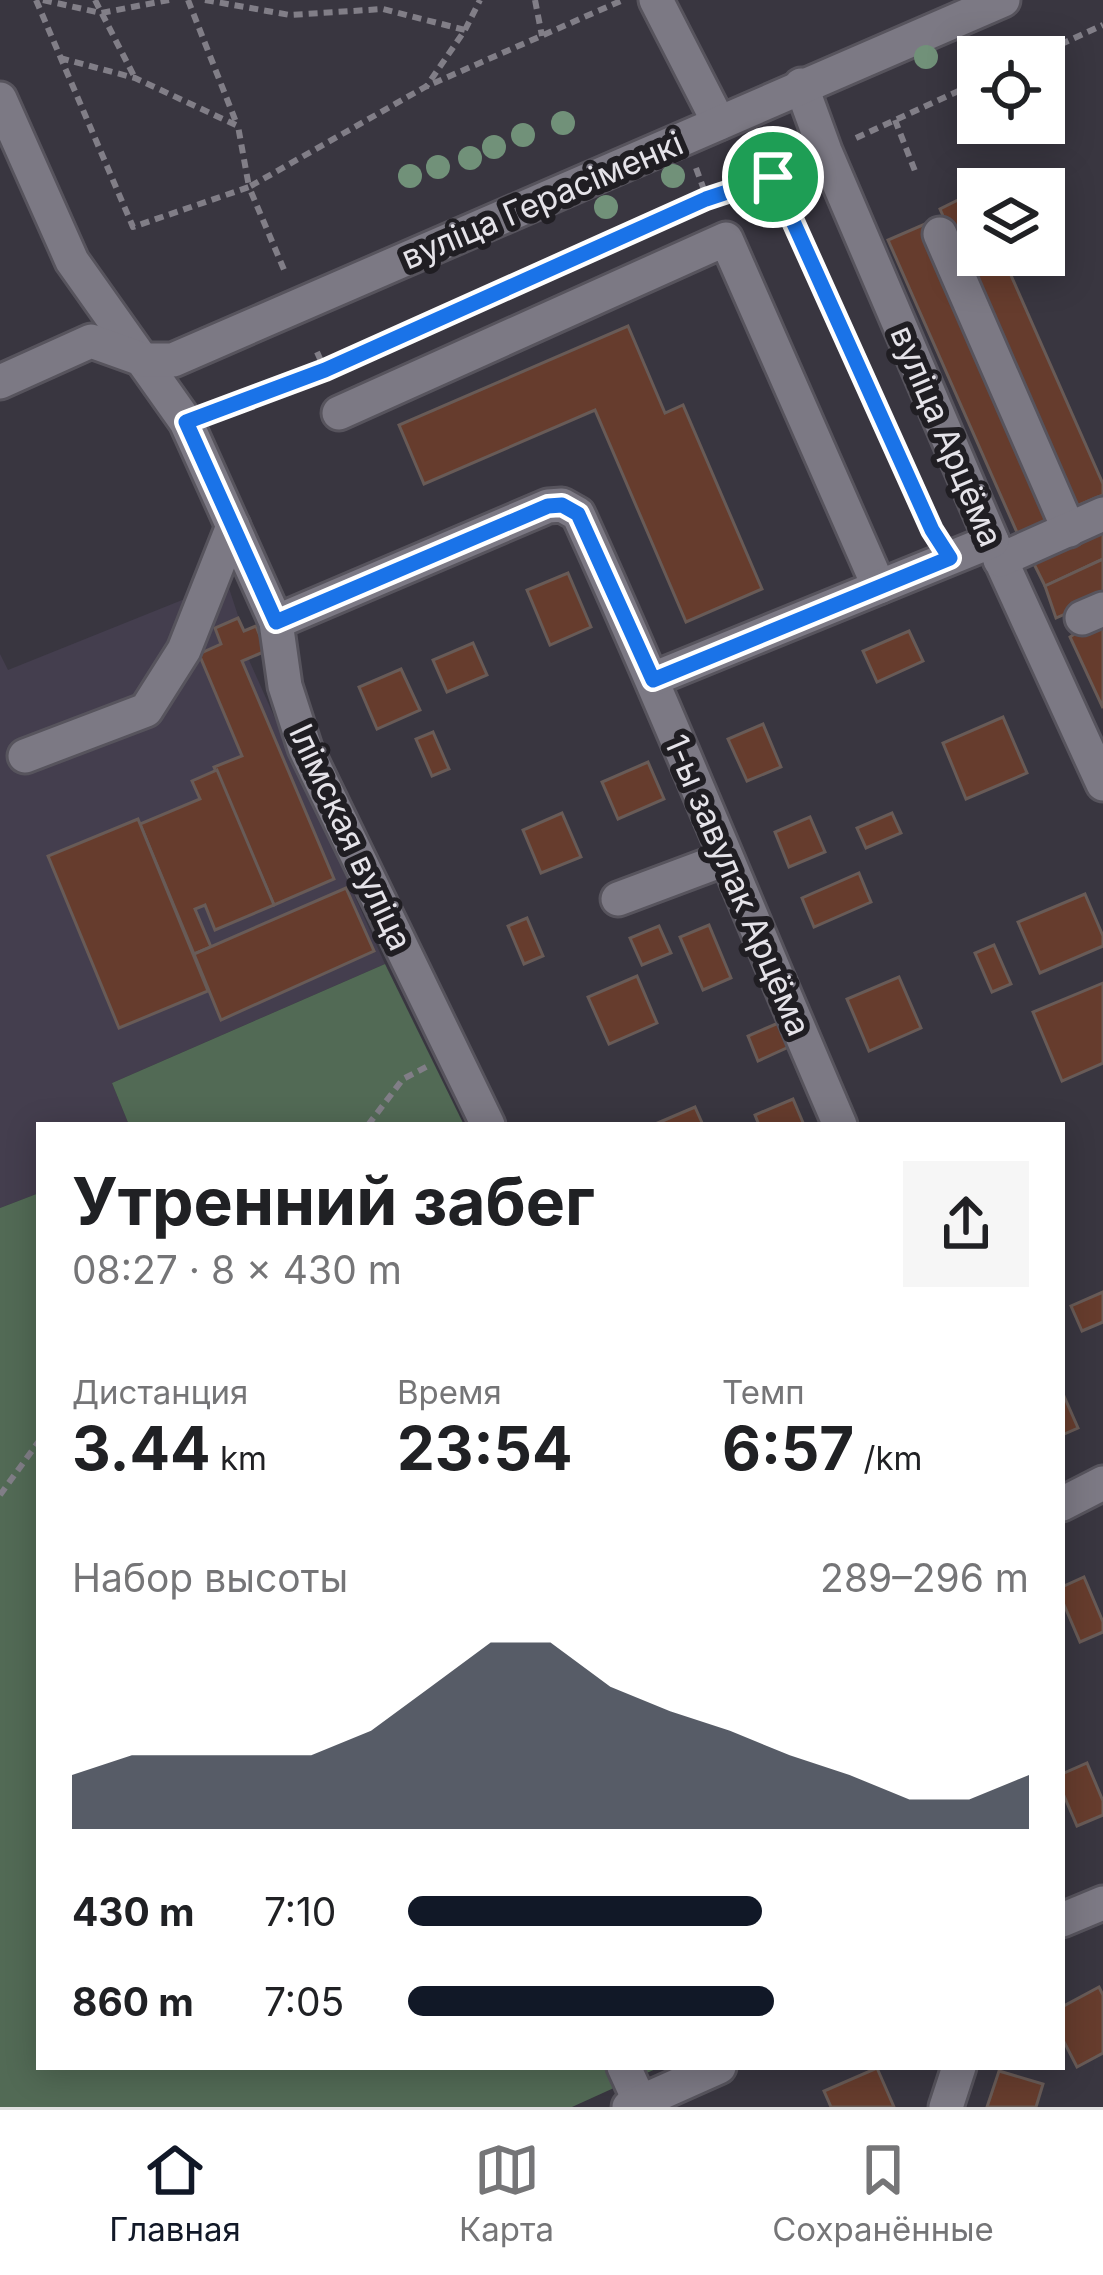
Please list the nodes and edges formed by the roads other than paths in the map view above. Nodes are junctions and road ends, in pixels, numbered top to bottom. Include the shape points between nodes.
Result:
1 (656, 0) edge
2 (1003, 0) edge
3 (801, 86) junction
4 (0, 99) edge
5 (719, 123) junction
6 (940, 234) dead end
7 (144, 360) junction
8 (0, 382) edge
9 (339, 413) dead end
10 (1103, 514) edge
11 (233, 526) junction
12 (1069, 530) junction
13 (996, 550) junction
14 (879, 587) junction
15 (276, 622) junction
16 (653, 680) junction
17 (25, 756) dead end
18 (1103, 784) edge
19 (725, 859) junction
20 (618, 899) dead end
21 (487, 1122) edge
22 (839, 1122) edge
23 (1103, 1483) edge
24 (1065, 1502) edge
25 (1103, 1903) edge
26 (1065, 1919) edge
27 (625, 2070) edge
28 (712, 2070) edge
29 (958, 2070) edge
30 (634, 2104) edge
31 (946, 2107) edge

1 - 5 street
2 - 3 street, вуліца Герасіменкі
3 - 5 street, вуліца Герасіменкі
3 - 13 street, вуліца Арцёма
4 - 7 street, Ілімская вуліца via 72,261
5 - 7 street, вуліца Герасіменкі via 173,360
6 - 12 street
7 - 8 street via 91,340
7 - 11 street, Ілімская вуліца via 186,422
9 - 14 street via 726,239
10 - 12 street
11 - 15 street, Ілімская вуліца
11 - 17 street via 184,650 146,710
12 - 13 street
13 - 14 street via 950,558
13 - 18 street, вуліца Арцёма
14 - 16 street
15 - 16 street, 1-ы завулак Арцёма via 562,505 578,514
15 - 21 street, Ілімская вуліца via 305,748
16 - 19 street, 1-ы завулак Арцёма
19 - 20 street
19 - 22 street, 1-ы завулак Арцёма
23 - 24 street
25 - 26 street
27 - 30 street
28 - 30 street
29 - 31 street

